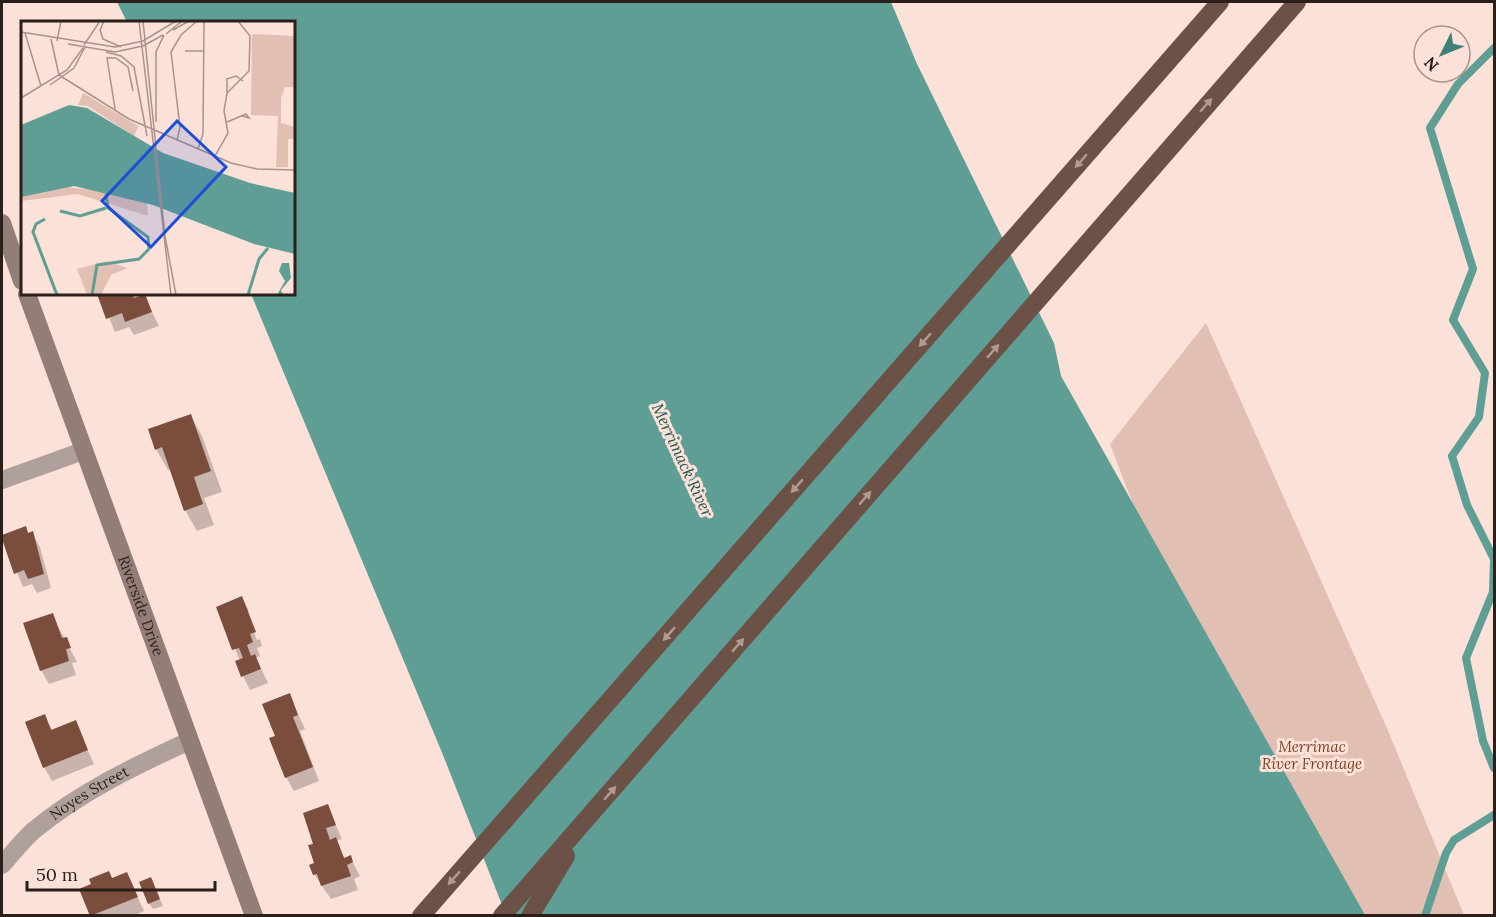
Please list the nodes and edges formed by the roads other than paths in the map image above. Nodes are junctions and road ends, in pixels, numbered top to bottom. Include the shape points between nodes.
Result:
1 (1220, 2) edge
2 (1297, 2) edge
3 (2, 223) edge
4 (21, 278) edge
5 (28, 296) edge
6 (83, 451) junction
7 (2, 480) edge
8 (189, 741) junction
9 (591, 815) junction
10 (2, 865) edge
11 (254, 915) edge
12 (421, 915) edge
13 (502, 915) edge
14 (530, 915) edge

1 -> 12 highway
9 -> 2 highway
3 - 4 main road
5 - 6 main road, Riverside Drive
6 - 7 street
6 - 8 main road, Riverside Drive
8 - 10 street, Noyes Street via 120,773 79,798 32,832
8 - 11 main road, Riverside Drive
9 - 13 highway
9 - 14 highway

